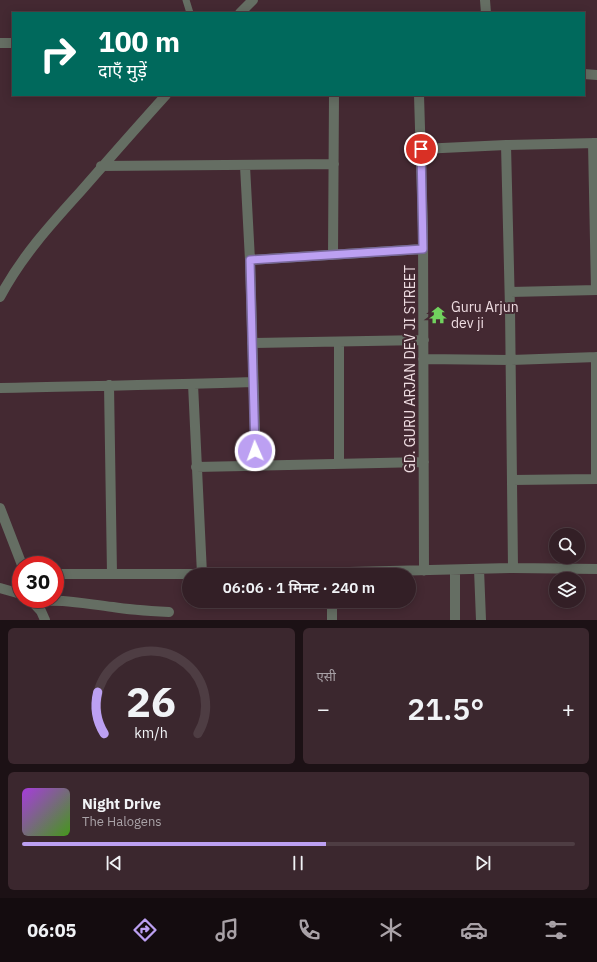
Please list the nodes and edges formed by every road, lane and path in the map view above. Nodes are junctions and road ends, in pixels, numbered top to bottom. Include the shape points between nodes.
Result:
1 (186, 0) edge
2 (253, 0) edge
3 (485, 0) edge
4 (190, 12) edge
5 (241, 12) edge
6 (486, 12) edge
7 (0, 43) edge
8 (12, 43) edge
9 (585, 74) edge
10 (597, 75) edge
11 (165, 96) edge
12 (334, 96) edge
13 (419, 96) edge
14 (595, 143) edge
15 (506, 145) junction
16 (421, 149) junction
17 (334, 164) junction
18 (101, 166) junction
19 (245, 166) junction
20 (423, 249) junction
21 (333, 255) junction
22 (250, 260) junction
23 (596, 290) edge
24 (510, 292) junction
25 (0, 297) edge
26 (424, 340) junction
27 (339, 342) junction
28 (252, 343) junction
29 (597, 357) edge
30 (423, 359) junction
31 (511, 360) junction
32 (253, 382) junction
33 (193, 384) junction
34 (109, 385) junction
35 (0, 388) edge
36 (424, 462) junction
37 (339, 464) junction
38 (256, 465) junction
39 (196, 467) junction
40 (596, 479) edge
41 (512, 480) junction
42 (0, 508) edge
43 (19, 556) edge
44 (202, 568) edge
45 (513, 568) junction
46 (479, 569) junction
47 (597, 569) edge
48 (455, 570) junction
49 (416, 571) edge
50 (424, 571) junction
51 (64, 574) edge
52 (112, 574) junction
53 (182, 574) edge
54 (0, 588) edge
55 (12, 591) edge
56 (64, 601) edge
57 (37, 608) edge
58 (332, 608) edge
59 (169, 612) dead end
60 (45, 620) edge
61 (332, 620) edge
62 (455, 620) edge
63 (480, 620) edge

1 - 4 lane
2 - 5 street
3 - 6 street
7 - 8 street
9 - 10 street
11 - 18 street
12 - 17 street
13 - 16 street, GD. GURU ARJAN DEV JI STREET
14 - 15 street
14 - 23 street
15 - 16 street
15 - 24 street
16 - 20 street, GD. GURU ARJAN DEV JI STREET
17 - 19 street
17 - 21 street
18 - 19 street
18 - 25 street via 38,239
19 - 22 street
20 - 21 street
20 - 26 street, GD. GURU ARJAN DEV JI STREET
21 - 22 street
22 - 28 street
23 - 24 street
24 - 31 street
26 - 27 street
26 - 30 street, GD. GURU ARJAN DEV JI STREET
27 - 28 street
27 - 37 street
28 - 32 street
29 - 31 street
29 - 40 street
30 - 31 street
30 - 36 street, GD. GURU ARJAN DEV JI STREET
31 - 41 street
32 - 33 street
32 - 38 street
33 - 34 street
33 - 39 street
34 - 35 street
34 - 52 street
36 - 37 street
36 - 50 street, GD. GURU ARJAN DEV JI STREET
37 - 38 street
38 - 39 street
39 - 44 street
40 - 41 street
41 - 45 street
42 - 43 street
45 - 46 street
45 - 47 street
46 - 48 street
46 - 63 street
48 - 50 street
48 - 62 street
49 - 50 street
51 - 52 street
52 - 53 street
54 - 55 street
56 - 59 street
57 - 60 street
58 - 61 street

